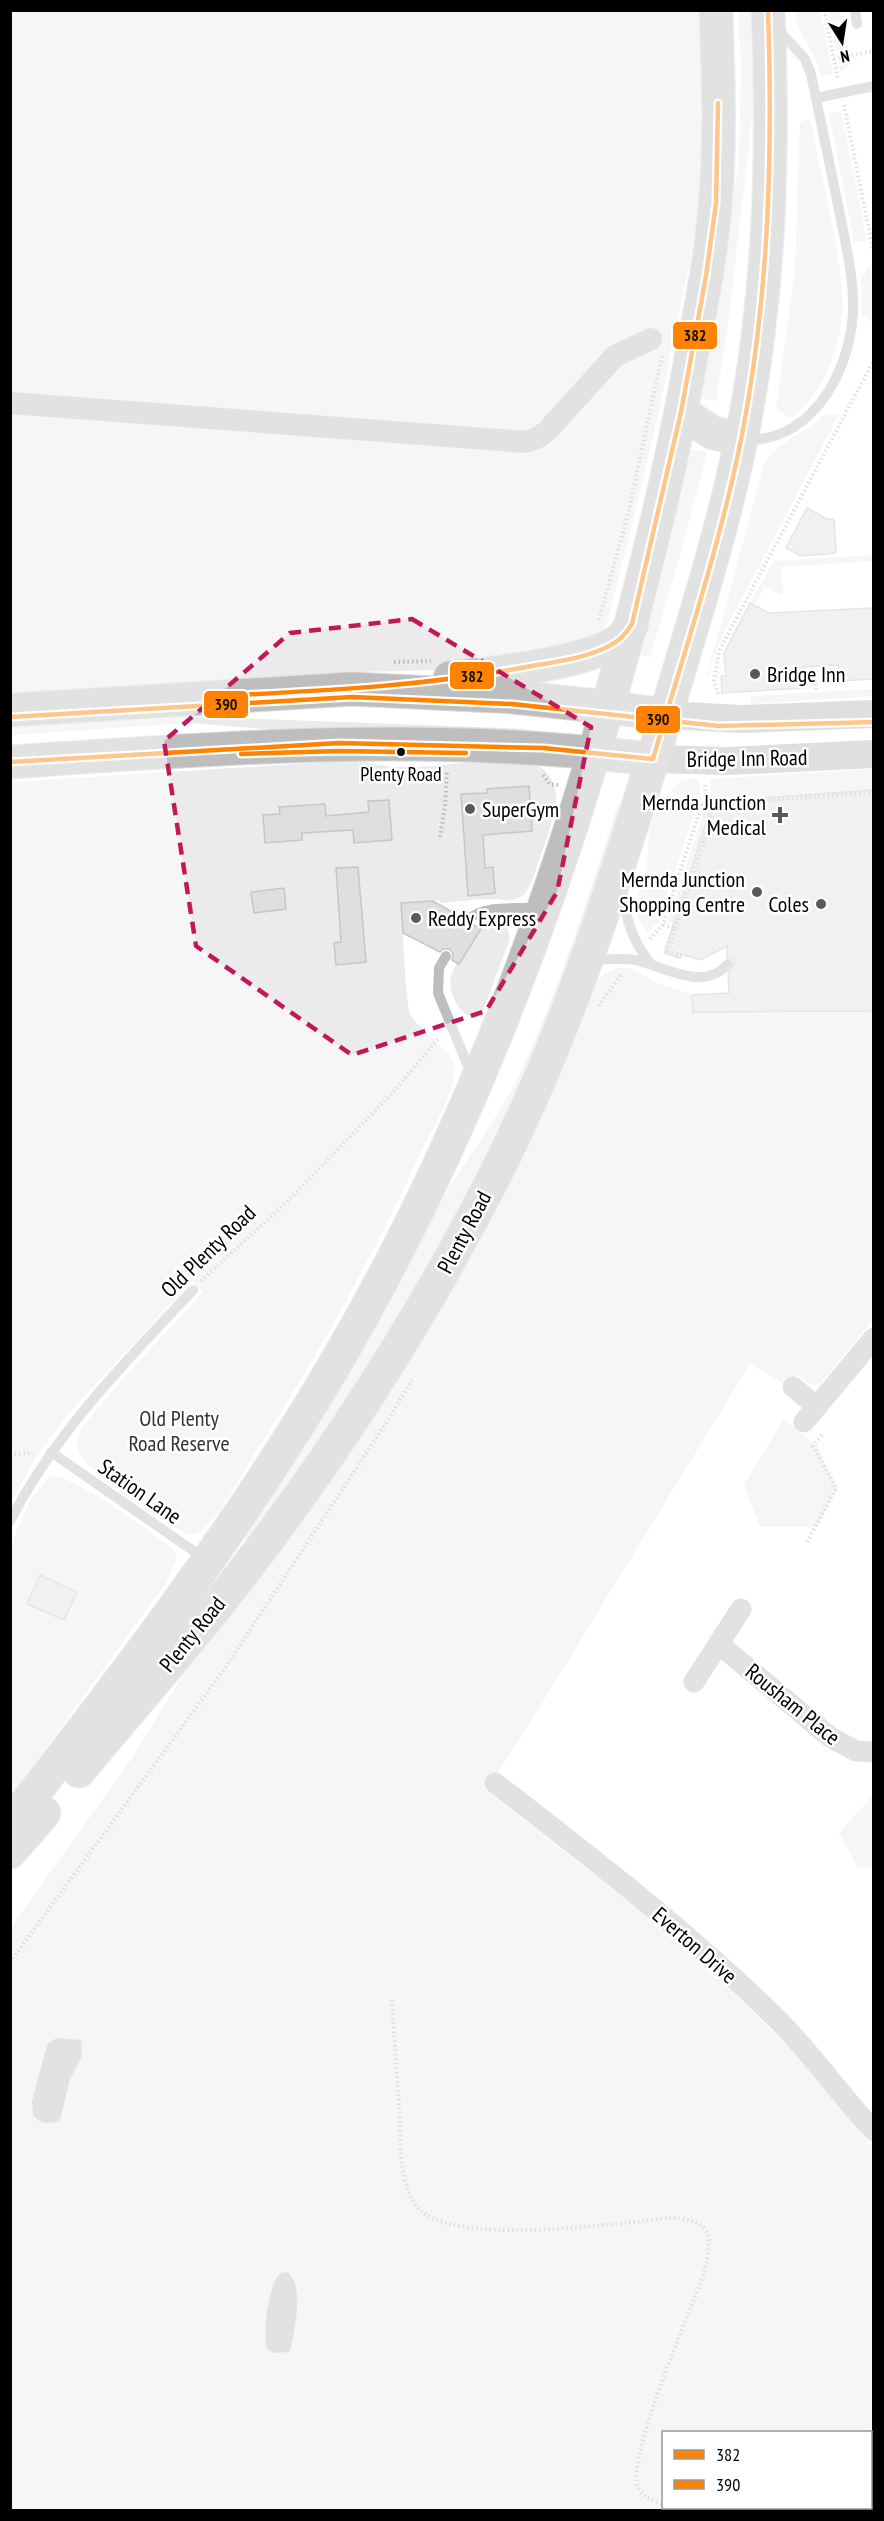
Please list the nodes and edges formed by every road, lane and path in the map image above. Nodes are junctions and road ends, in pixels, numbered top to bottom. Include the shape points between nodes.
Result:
1 (716, 10) edge
2 (824, 10) edge
3 (855, 10) edge
4 (768, 15) edge
5 (857, 24) dead end
6 (873, 51) edge
7 (834, 59) junction
8 (873, 86) edge
9 (841, 93) junction
10 (816, 98) junction
11 (863, 171) dead end
12 (857, 173) junction
13 (868, 198) dead end
14 (862, 200) junction
15 (873, 255) edge
16 (662, 355) dead end
17 (873, 360) edge
18 (681, 412) junction
19 (741, 440) junction
20 (632, 624) junction
21 (596, 628) dead end
22 (435, 661) dead end
23 (391, 662) dead end
24 (814, 666) dead end
25 (352, 689) junction
26 (816, 690) dead end
27 (724, 696) dead end
28 (608, 707) junction
29 (10, 710) edge
30 (873, 714) edge
31 (666, 715) junction
32 (447, 745) junction
33 (594, 753) junction
34 (873, 754) edge
35 (653, 759) junction
36 (10, 762) edge
37 (873, 793) edge
38 (702, 804) dead end
39 (708, 804) junction
40 (440, 837) dead end
41 (619, 869) junction
42 (545, 908) junction
43 (467, 921) dead end
44 (663, 925) dead end
45 (675, 928) junction
46 (446, 956) dead end
47 (687, 958) dead end
48 (651, 964) junction
49 (728, 964) dead end
50 (581, 978) junction
51 (451, 1024) junction
52 (475, 1085) junction
53 (193, 1290) joint
54 (873, 1338) edge
55 (793, 1387) dead end
56 (827, 1429) dead end
57 (51, 1452) junction
58 (10, 1521) edge
59 (807, 1542) dead end
60 (207, 1561) junction
61 (741, 1609) dead end
62 (719, 1644) junction
63 (694, 1682) dead end
64 (873, 1752) edge
65 (495, 1783) dead end
66 (10, 1824) edge
67 (10, 1852) edge
68 (392, 2000) dead end
69 (873, 2131) edge
70 (662, 2504) edge

1 - 18 main road, Plenty Road via 716,203
2 - 7 path
3 - 5 lane
4 - 10 lane via 805,59
4 - 19 main road, Plenty Road via 767,248 755,362
6 - 7 path
7 - 9 path
8 - 9 lane
9 - 10 lane
9 - 12 path
10 - 19 lane via 852,283 849,343 824,398 806,420 772,436
11 - 12 path
12 - 14 path
13 - 14 path
14 - 15 path
16 - 21 path via 628,514
17 - 27 path via 719,651 714,688
18 - 19 main road via 713,433
18 - 20 main road, Plenty Road
19 - 31 main road, Plenty Road via 726,507
20 - 25 main road via 611,645 564,660 484,675
20 - 28 main road, Plenty Road
22 - 23 path
24 - 26 path
25 - 28 main road, Bridge Inn Road via 503,696
25 - 29 main road, Bridge Inn Road
28 - 31 main road, Bridge Inn Road
28 - 33 main road, Plenty Road
30 - 31 main road, Bridge Inn Road via 741,719
31 - 35 main road, Plenty Road
32 - 33 main road, Bridge Inn Road
32 - 36 main road, Bridge Inn Road via 313,744
32 - 40 path
33 - 35 main road, Bridge Inn Road
33 - 42 main road, Plenty Road
34 - 35 main road, Bridge Inn Road via 728,761
35 - 41 main road, Plenty Road
37 - 39 path
38 - 39 path
39 - 45 path via 713,813
41 - 48 lane via 630,929
41 - 50 main road, Plenty Road
42 - 43 lane via 484,912
42 - 52 main road, Plenty Road
44 - 45 path
45 - 47 path via 668,951
46 - 51 lane via 439,968 437,985
48 - 49 lane via 699,978 717,975
48 - 50 lane via 597,960
50 - 67 main road, Plenty Road via 504,1156 451,1257 374,1386 213,1611
51 - 52 lane
51 - 53 path, Old Plenty Road via 381,1105 276,1213
52 - 60 main road, Plenty Road via 404,1236 337,1361
53 - 57 lane, Old Plenty Road via 97,1394
54 - 55 street via 810,1414
56 - 59 path via 813,1446 836,1488
57 - 58 lane, Old Plenty Road
57 - 60 lane, Station Lane
60 - 66 main road, Plenty Road
61 - 62 street
62 - 63 street
62 - 64 street, Rousham Place via 830,1737 856,1751
65 - 69 street, Everton Drive via 609,1870 731,1975 804,2048
68 - 70 path via 403,2166 410,2193 422,2212 468,2229 514,2230 672,2218 696,2222 707,2233 709,2250 704,2274 649,2418 636,2464 642,2493

